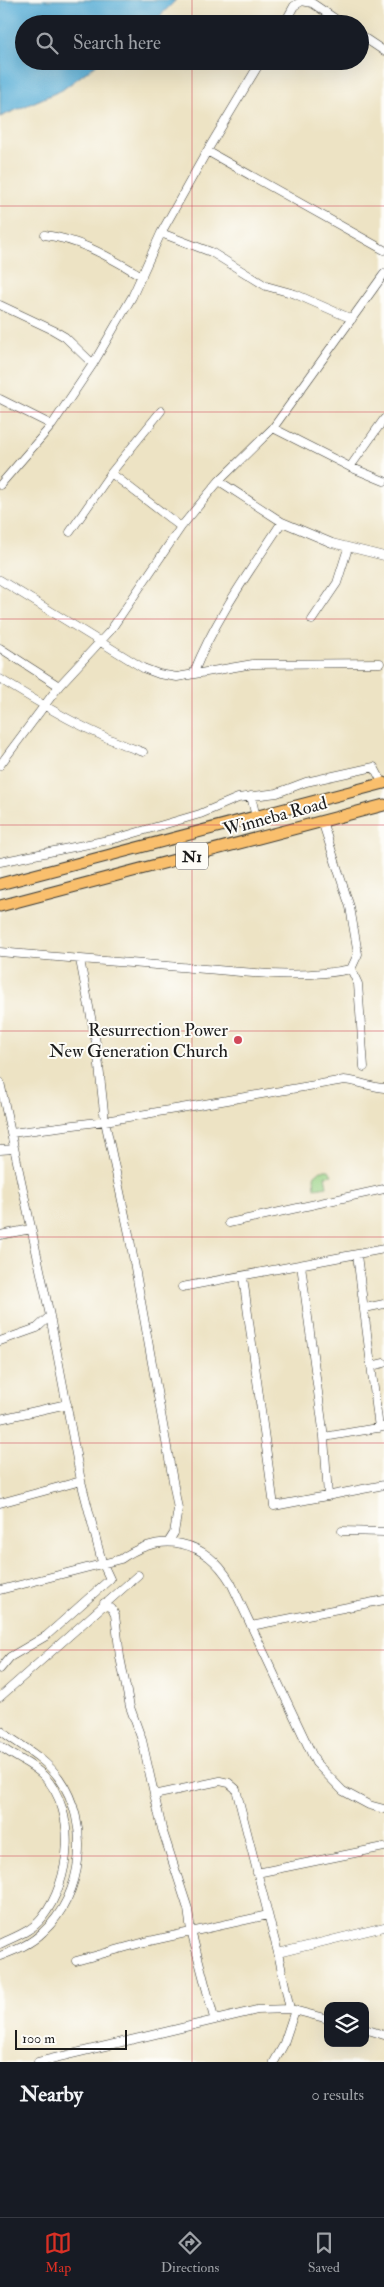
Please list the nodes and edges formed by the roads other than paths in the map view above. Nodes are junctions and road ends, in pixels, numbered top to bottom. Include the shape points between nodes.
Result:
1 (289, 15) edge
2 (330, 15) edge
3 (369, 41) edge
4 (384, 51) edge
5 (256, 70) edge
6 (207, 152) junction
7 (161, 233) junction
8 (45, 235) dead end
9 (384, 250) edge
10 (384, 274) edge
11 (142, 276) junction
12 (0, 305) edge
13 (352, 319) junction
14 (93, 364) junction
15 (0, 400) edge
16 (161, 411) dead end
17 (384, 419) edge
18 (52, 425) junction
19 (273, 428) junction
20 (350, 467) junction
21 (111, 473) junction
22 (219, 481) junction
23 (384, 481) edge
24 (0, 485) edge
25 (282, 522) junction
26 (181, 527) junction
27 (70, 532) dead end
28 (348, 548) junction
29 (384, 556) edge
30 (0, 580) edge
31 (312, 620) dead end
32 (101, 642) junction
33 (0, 648) edge
34 (380, 663) dead end
35 (194, 672) junction
36 (0, 679) edge
37 (59, 686) junction
38 (44, 706) junction
39 (144, 752) dead end
40 (0, 765) edge
41 (383, 783) edge
42 (251, 796) junction
43 (384, 804) edge
44 (256, 817) junction
45 (322, 821) junction
46 (118, 838) junction
47 (122, 853) junction
48 (0, 862) edge
49 (0, 884) edge
50 (0, 906) edge
51 (0, 952) edge
52 (80, 960) junction
53 (351, 969) junction
54 (364, 1067) dead end
55 (0, 1082) edge
56 (384, 1088) edge
57 (105, 1121) junction
58 (11, 1134) junction
59 (14, 1148) junction
60 (0, 1150) edge
61 (384, 1189) edge
62 (230, 1223) dead end
63 (31, 1229) junction
64 (0, 1235) edge
65 (384, 1249) edge
66 (356, 1255) junction
67 (302, 1265) junction
68 (243, 1276) junction
69 (182, 1287) dead end
70 (384, 1304) edge
71 (364, 1308) junction
72 (50, 1316) junction
73 (0, 1341) edge
74 (384, 1363) edge
75 (371, 1366) junction
76 (66, 1404) junction
77 (0, 1419) edge
78 (381, 1427) edge
79 (324, 1437) junction
80 (81, 1482) junction
81 (384, 1485) edge
82 (328, 1496) junction
83 (0, 1502) edge
84 (342, 1531) dead end
85 (384, 1532) edge
86 (169, 1541) junction
87 (102, 1562) junction
88 (138, 1576) dead end
89 (0, 1590) edge
90 (384, 1600) edge
91 (104, 1603) junction
92 (251, 1626) junction
93 (0, 1669) edge
94 (0, 1697) edge
95 (0, 1730) edge
96 (0, 1746) edge
97 (154, 1795) junction
98 (384, 1809) edge
99 (384, 1847) edge
100 (257, 1873) junction
101 (268, 1915) junction
102 (384, 1927) edge
103 (191, 1931) junction
104 (0, 1944) edge
105 (278, 1953) junction
106 (0, 1956) edge
107 (76, 1961) dead end
108 (292, 2009) junction
109 (214, 2018) junction
110 (324, 2018) edge
111 (369, 2031) edge
112 (384, 2035) edge
113 (38, 2062) edge
114 (274, 2062) edge

1 - 2 street via 302,1 312,3
3 - 4 street
5 - 6 street
6 - 7 street
6 - 9 street
7 - 11 street
7 - 13 street via 211,252 266,286 296,294
8 - 11 street via 96,249
10 - 13 street
11 - 14 street
12 - 14 street via 65,337
13 - 19 street
14 - 18 street
15 - 18 street
16 - 21 street
17 - 20 street
18 - 24 street
19 - 20 street
19 - 22 street
20 - 23 street
21 - 26 street
21 - 27 street
22 - 25 street
22 - 26 street
25 - 28 street
25 - 35 street via 223,611
26 - 32 street
28 - 29 street
28 - 31 street via 340,578
30 - 32 street
32 - 35 street via 159,674 177,677
32 - 37 street
33 - 37 street
34 - 35 street via 253,664
36 - 38 street
37 - 38 street
38 - 39 street via 104,738
38 - 40 street
41 - 42 street via 374,767 306,782 277,793
41 - 44 highway, Winneba Road / N1
42 - 44 street
42 - 46 street
43 - 45 highway, Winneba Road / N1
44 - 47 highway, Winneba Road / N1
45 - 50 highway, Winneba Road / N1
45 - 53 street via 352,915 358,954
46 - 47 street
46 - 48 street
47 - 49 highway, Winneba Road / N1
51 - 52 street
52 - 53 street via 274,974 326,974
52 - 57 street via 97,1048
53 - 54 street via 358,984
55 - 58 street
56 - 57 street via 358,1080 344,1080
57 - 58 street
57 - 86 street via 130,1234 178,1509 174,1533
58 - 59 street
59 - 60 street
59 - 63 street
61 - 62 street
63 - 64 street
63 - 72 street
65 - 66 street
66 - 67 street
66 - 71 street
67 - 68 street
67 - 79 street
68 - 69 street
68 - 82 street via 274,1506
70 - 71 street
71 - 75 street
72 - 73 street via 36,1328
72 - 76 street
74 - 75 street
75 - 78 street
76 - 77 street
76 - 80 street
78 - 79 street
79 - 82 street
80 - 83 street
80 - 87 street
81 - 82 street
84 - 85 street
86 - 87 street via 151,1543 121,1559
86 - 92 street via 192,1547 221,1567
87 - 89 street
87 - 93 street via 109,1573 108,1583 46,1636 10,1657
88 - 91 street
90 - 92 street
91 - 94 street
91 - 97 street via 115,1614 130,1707 142,1740
92 - 98 street via 316,1763 342,1791 368,1805
95 - 106 street via 46,1762 60,1779 74,1814 79,1860 73,1886 60,1911 44,1931 29,1944
96 - 104 street via 44,1776 55,1792 68,1853 58,1890 41,1919
97 - 100 street via 220,1782 230,1783 236,1789
97 - 103 street via 188,1909
99 - 100 street
100 - 101 street
101 - 103 street
101 - 105 street
102 - 105 street
103 - 107 street
103 - 109 street
105 - 108 street
108 - 109 street via 257,2010
108 - 110 street
108 - 114 street via 283,2046
109 - 113 street
111 - 112 street

